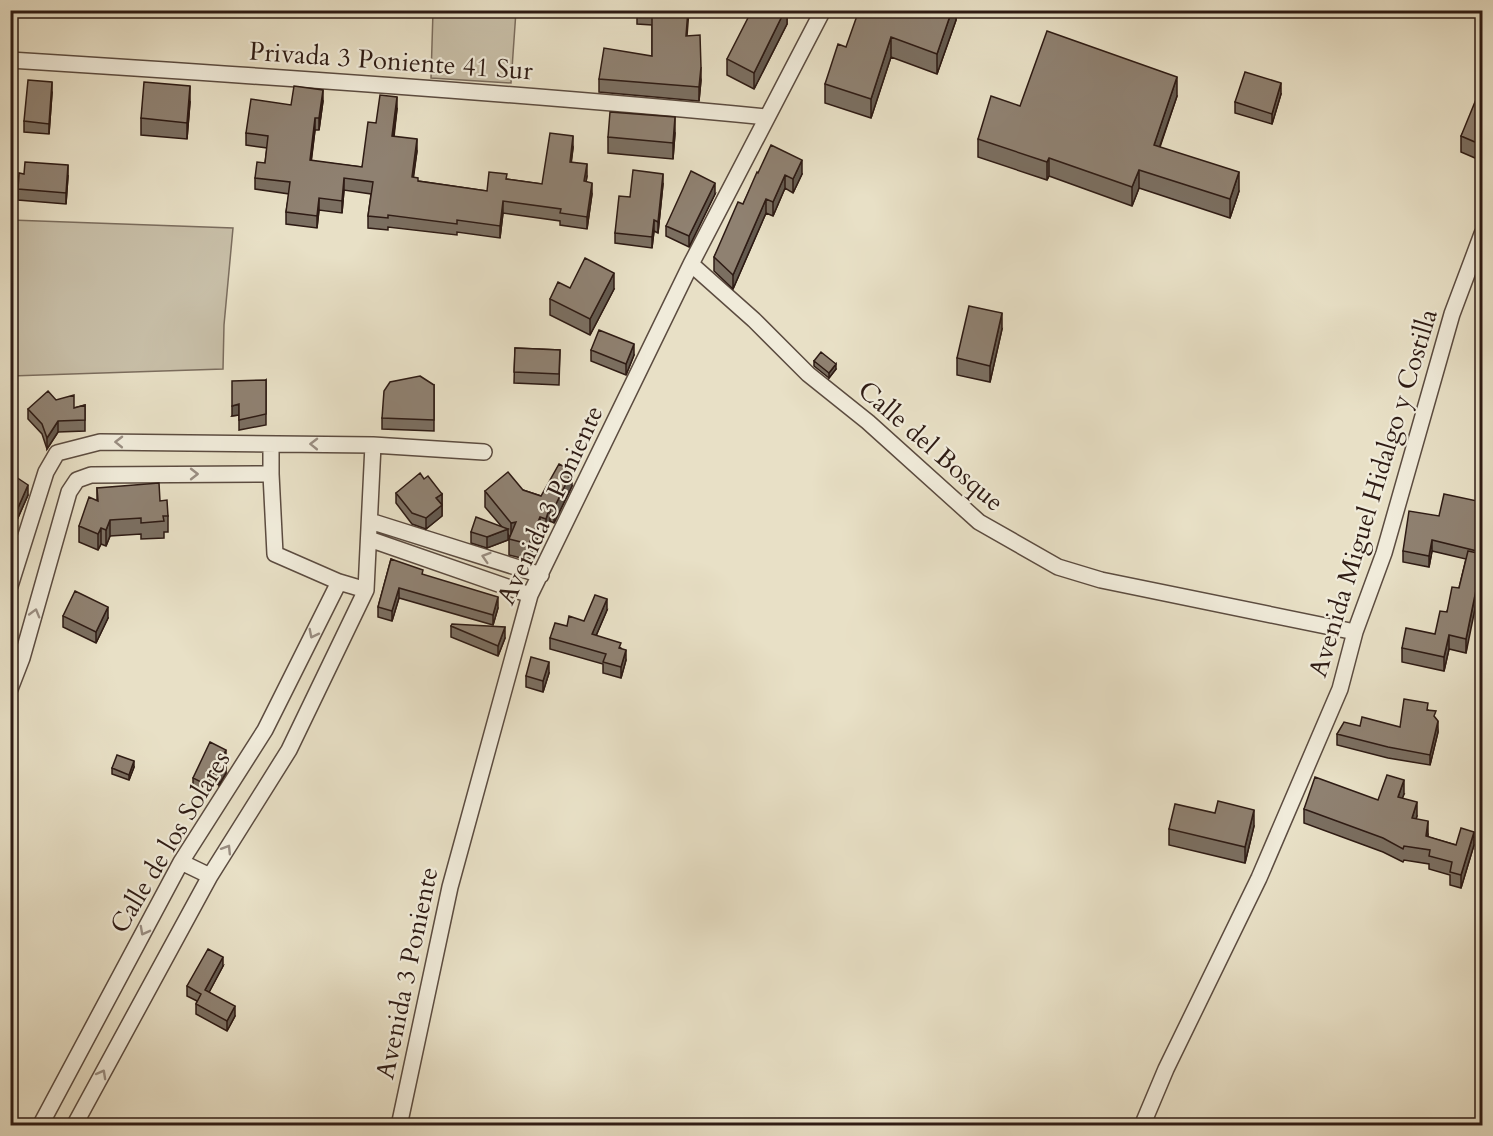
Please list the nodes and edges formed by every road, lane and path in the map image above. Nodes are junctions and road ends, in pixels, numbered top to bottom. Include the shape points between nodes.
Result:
1 (823, 10) edge
2 (10, 60) edge
3 (767, 117) junction
4 (1482, 234) edge
5 (691, 264) junction
6 (272, 444) junction
7 (373, 445) junction
8 (483, 452) dead end
9 (271, 474) junction
10 (370, 521) junction
11 (369, 539) junction
12 (541, 575) junction
13 (339, 582) junction
14 (10, 586) edge
15 (366, 590) junction
16 (530, 595) junction
17 (1355, 632) junction
18 (10, 689) edge
19 (181, 862) junction
20 (210, 876) junction
21 (40, 1125) edge
22 (74, 1125) edge
23 (399, 1125) edge
24 (1142, 1125) edge

1 - 3 street, Avenida 3 Poniente
2 - 3 street, Privada 3 Poniente 41 Sur via 361,82
3 - 5 street, Avenida 3 Poniente
4 - 17 street, Avenida Miguel Hidalgo y Costilla via 1452,314 1384,553
5 - 12 street, Avenida 3 Poniente
5 - 17 street, Calle del Bosque via 808,374 979,522 1058,567 1101,580
7 -> 6 street
6 - 9 street
6 -> 14 street via 100,442 57,453 46,472
7 - 8 street
7 - 10 street, Calle de los Solares
9 - 13 street via 275,554
18 -> 9 street via 69,492 77,480 91,475
10 - 11 street, Calle de los Solares
12 -> 10 street
11 - 15 street, Calle de los Solares
11 - 16 street
12 - 16 street, Avenida 3 Poniente
13 - 15 street
13 -> 19 street, Calle de los Solares via 265,730
20 -> 15 street, Calle de los Solares via 289,750
16 - 23 street, Avenida 3 Poniente via 450,887
17 - 24 street, Avenida Miguel Hidalgo y Costilla via 1340,689 1259,878
19 - 20 street
19 -> 21 street, Calle de los Solares
22 -> 20 street, Calle de los Solares

